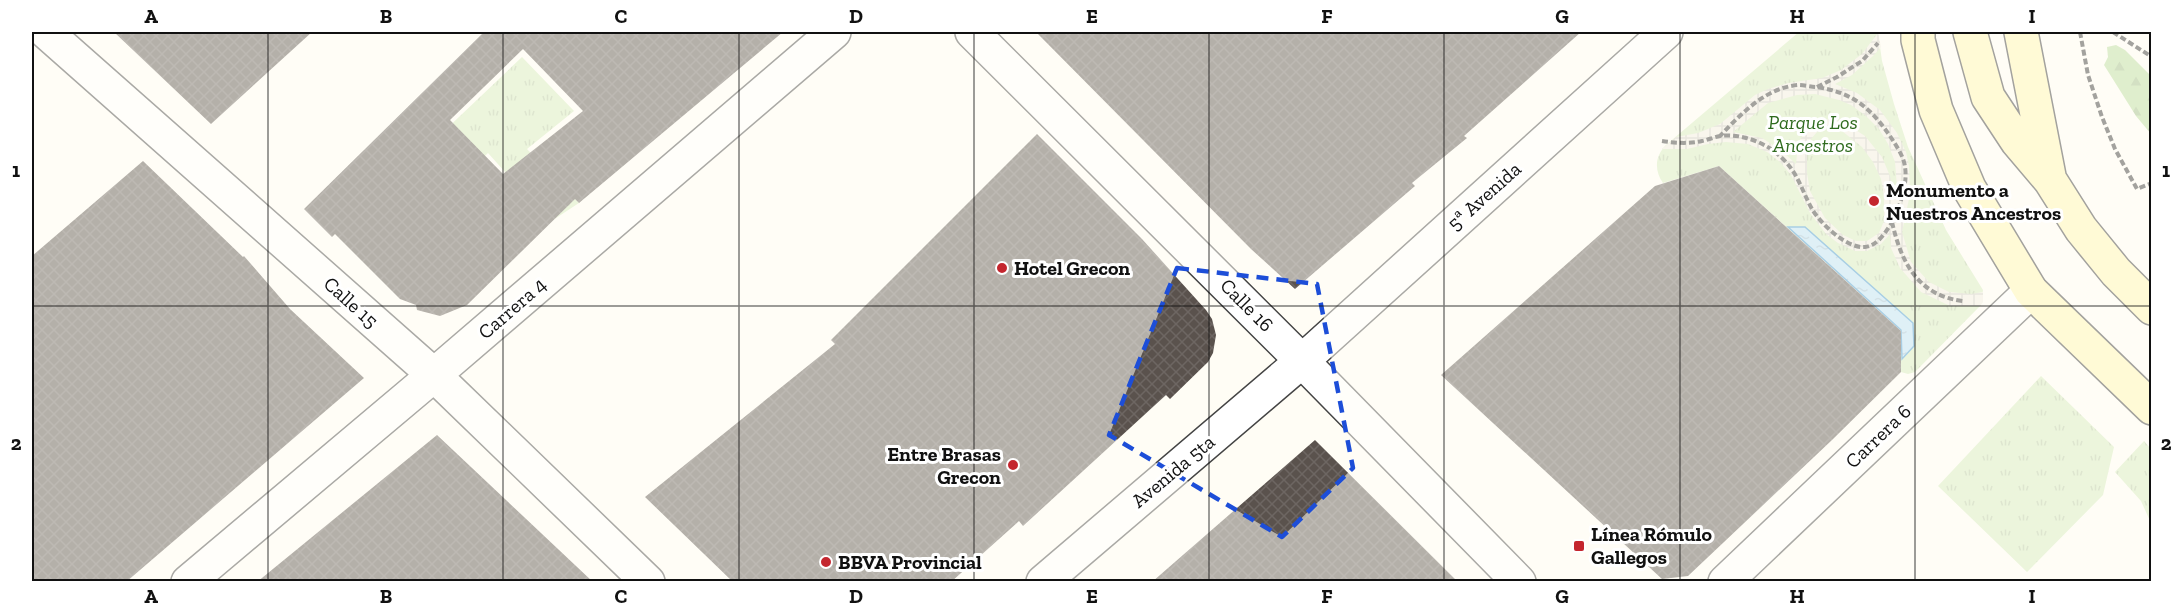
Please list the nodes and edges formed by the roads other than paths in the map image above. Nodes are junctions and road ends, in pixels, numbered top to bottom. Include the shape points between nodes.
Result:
1 (46, 32) edge
2 (834, 32) edge
3 (972, 32) edge
4 (1665, 32) edge
5 (1918, 32) edge
6 (1970, 32) edge
7 (2021, 32) edge
8 (2050, 180) junction
9 (2031, 291) junction
10 (2151, 308) edge
11 (1302, 361) junction
12 (434, 375) junction
13 (2151, 408) edge
14 (188, 582) edge
15 (648, 582) edge
16 (1043, 582) edge
17 (1519, 582) edge
18 (1725, 582) edge

1 - 12 street, Calle 15
2 - 12 street, Carrera 4
3 - 11 street, Calle 16
4 - 11 street, 5ª Avenida
5 - 9 main road via 1936,110 1965,178
6 - 8 main road via 1988,97 2017,141
7 - 8 main road
8 - 10 main road via 2081,229
9 - 13 main road
9 - 18 street, Carrera 6
11 - 16 street, Avenida 5ta
11 - 17 street, Calle 16
12 - 14 street, Carrera 4
12 - 15 street, Calle 15

